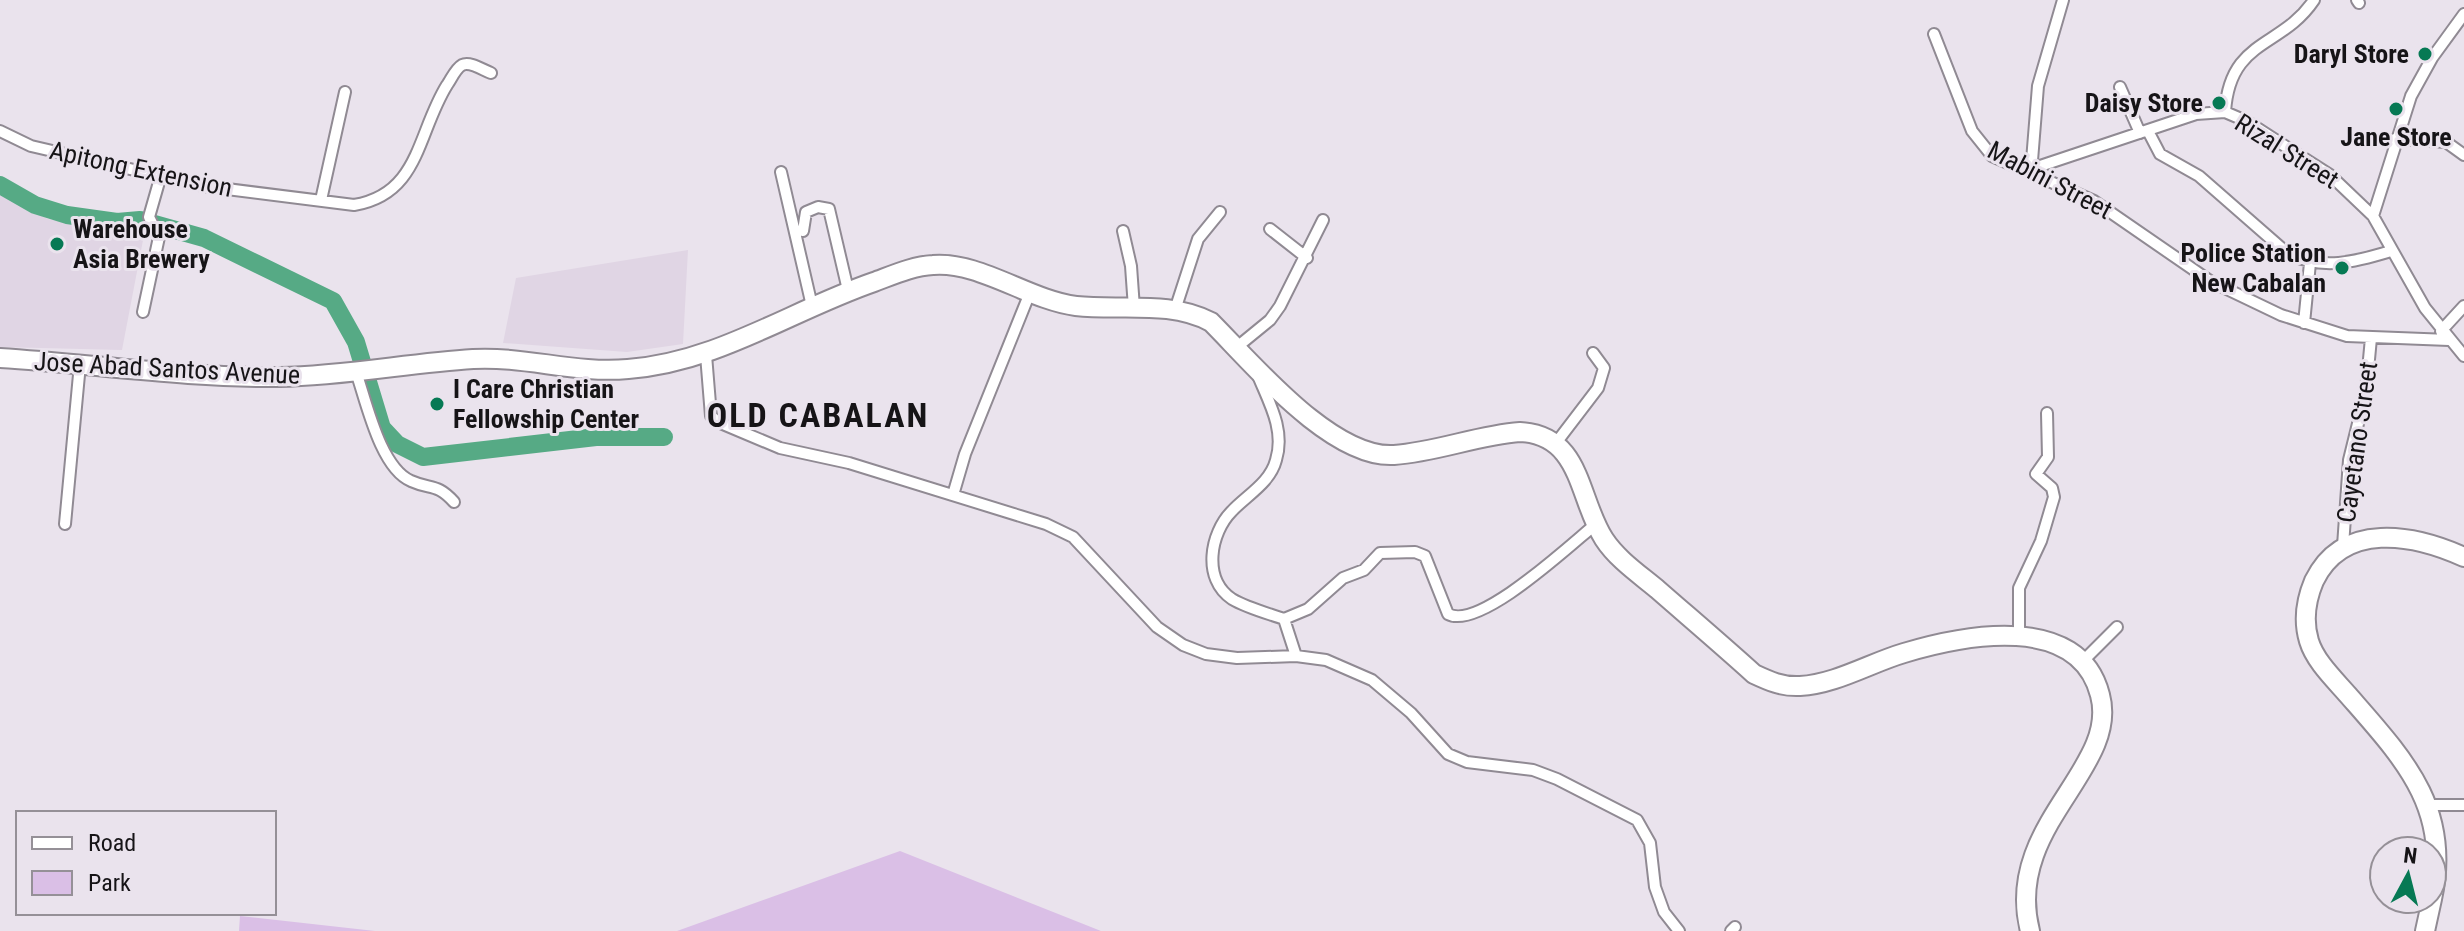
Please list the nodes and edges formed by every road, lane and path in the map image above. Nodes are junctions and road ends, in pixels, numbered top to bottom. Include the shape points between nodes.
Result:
1 (2063, 0) edge
2 (2314, 0) edge
3 (2464, 14) edge
4 (1934, 34) dead end
5 (491, 73) dead end
6 (2120, 87) dead end
7 (345, 92) dead end
8 (2225, 112) junction
9 (0, 131) edge
10 (2144, 132) junction
11 (2395, 139) junction
12 (2464, 155) edge
13 (781, 172) dead end
14 (2031, 172) junction
15 (161, 175) junction
16 (321, 200) junction
17 (1220, 212) dead end
18 (2373, 216) junction
19 (1323, 220) dead end
20 (1270, 229) dead end
21 (803, 231) dead end
22 (1123, 231) dead end
23 (2391, 251) junction
24 (1307, 258) junction
25 (2310, 263) junction
26 (848, 290) junction
27 (1029, 295) junction
28 (812, 306) junction
29 (2464, 306) edge
30 (1134, 308) junction
31 (1175, 310) junction
32 (143, 312) dead end
33 (2304, 323) junction
34 (2441, 331) junction
35 (2371, 338) junction
36 (2449, 340) junction
37 (1237, 347) junction
38 (1593, 353) dead end
39 (706, 355) junction
40 (2464, 356) edge
41 (0, 358) edge
42 (1251, 361) junction
43 (80, 364) junction
44 (358, 372) junction
45 (2047, 413) dead end
46 (1556, 443) junction
47 (953, 495) junction
48 (454, 502) dead end
49 (65, 524) dead end
50 (1596, 524) junction
51 (2343, 546) junction
52 (2464, 557) edge
53 (1284, 619) junction
54 (2117, 627) dead end
55 (2019, 636) junction
56 (1296, 656) junction
57 (2083, 661) junction
58 (2428, 805) junction
59 (2464, 805) edge
60 (2435, 835) edge
61 (1679, 931) edge
62 (2030, 931) edge

1 - 14 street via 2038,86
2 - 8 street via 2239,63 2227,88
3 - 11 street via 2411,96
4 - 14 street, Mabini Street via 1976,139 1992,156
5 - 16 street, Apitong Extension via 460,66 429,119 418,155 391,193 354,205
6 - 10 street
7 - 16 street
8 - 10 street, Rizal Street via 2196,114
8 - 18 street, Rizal Street via 2303,155
9 - 15 street, Apitong Extension via 31,146
10 - 14 street, Rizal Street
10 - 25 street via 2160,154 2199,176 2287,253
11 - 12 street via 2446,142
11 - 18 street
13 - 28 street
14 - 33 street, Mabini Street via 2094,201 2210,281
15 - 16 street, Apitong Extension via 203,186
15 - 32 street via 149,220 159,234
17 - 31 street via 1198,239
18 - 23 street, Rizal Street
19 - 24 street
20 - 24 street
21 - 26 street via 806,212 829,209
22 - 30 street
23 - 25 street via 2333,264
23 - 34 street, Rizal Street
24 - 37 street via 1270,320
25 - 33 street
26 - 27 highway, Jose Abad Santos Avenue via 938,264
26 - 28 highway, Jose Abad Santos Avenue
27 - 30 highway, Jose Abad Santos Avenue via 1075,306
27 - 47 street
28 - 39 highway, Jose Abad Santos Avenue
29 - 34 street
30 - 31 highway, Jose Abad Santos Avenue
31 - 37 highway, Jose Abad Santos Avenue via 1211,322
33 - 35 street, Mabini Street
34 - 36 street, Rizal Street
35 - 36 street, Mabini Street
35 - 51 street, Cayetano Street via 2366,391 2349,460
36 - 40 street, Rizal Street
37 - 42 highway, Jose Abad Santos Avenue
38 - 46 street via 1604,368 1598,388
39 - 44 highway, Jose Abad Santos Avenue via 615,370 492,359
39 - 47 street via 711,416 718,422 780,448
41 - 43 highway, Jose Abad Santos Avenue
42 - 46 highway, Jose Abad Santos Avenue via 1321,427 1358,450 1392,455 1520,432
42 - 53 street via 1276,417 1277,459 1263,483 1229,513 1217,536 1212,565 1229,597
43 - 44 highway, Jose Abad Santos Avenue via 245,377
43 - 49 street
44 - 48 street via 374,432 394,462 411,481 437,486
45 - 55 street via 2048,457 2036,474 2054,497 2019,588
46 - 50 highway via 1576,467
47 - 56 street via 1073,537 1157,627 1183,645 1237,658
50 - 53 street via 1505,597 1464,617 1448,614 1425,556 1392,550 1343,578 1308,609
50 - 55 highway via 1616,554 1754,674 1785,686 1832,680 1905,652
51 - 52 highway via 2365,538 2397,539
51 - 58 highway via 2324,565 2307,599 2309,642 2325,669 2412,771
53 - 56 street
54 - 57 street
55 - 57 highway via 2048,641
56 - 61 street via 1326,660 1372,680 1448,754 1467,762 1533,770 1637,820 1650,843 1664,912
57 - 62 highway via 2100,695 2100,729 2027,869
58 - 59 street
58 - 60 highway

